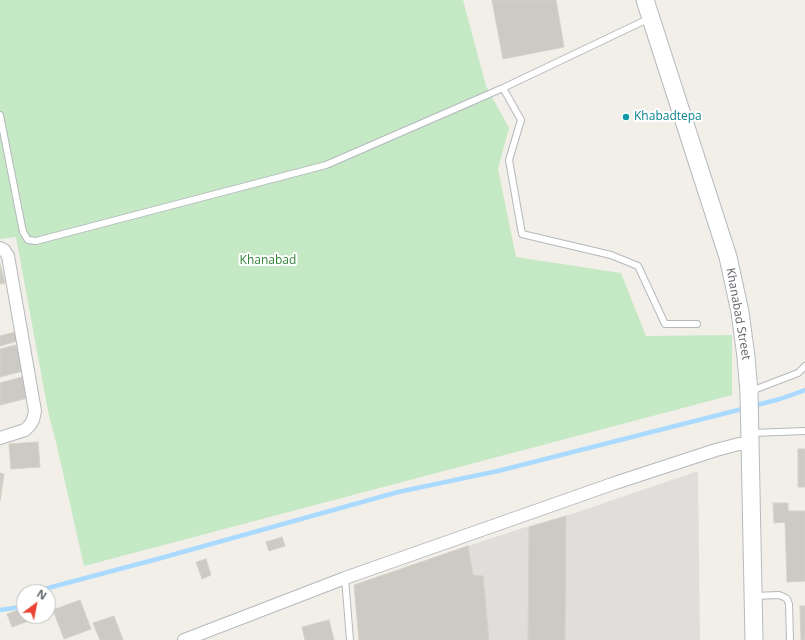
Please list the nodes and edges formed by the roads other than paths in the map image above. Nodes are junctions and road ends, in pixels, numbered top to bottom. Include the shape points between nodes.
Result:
1 (645, 0) edge
2 (651, 17) junction
3 (503, 88) junction
4 (0, 115) edge
5 (0, 248) edge
6 (697, 324) dead end
7 (805, 366) edge
8 (750, 402) junction
9 (805, 431) edge
10 (0, 438) edge
11 (750, 438) junction
12 (345, 578) junction
13 (753, 596) junction
14 (184, 640) edge
15 (350, 640) edge
16 (754, 640) edge
17 (790, 640) edge

1 - 2 main road, Khanabad Street
2 - 3 lane
2 - 8 main road, Khanabad Street via 728,257 740,312
3 - 4 lane via 326,166 36,240 28,240 23,232
3 - 6 lane via 521,120 509,160 522,234 611,255 638,266 665,324
5 - 10 street via 8,256 35,411 30,425 25,430
7 - 8 lane via 798,373
8 - 11 main road, Khanabad Street
9 - 11 lane
11 - 12 street via 739,444 694,456
11 - 13 main road, Khanabad Street
12 - 14 street
12 - 15 lane
13 - 16 main road, Khanabad Street
13 - 17 lane via 780,595 787,599

